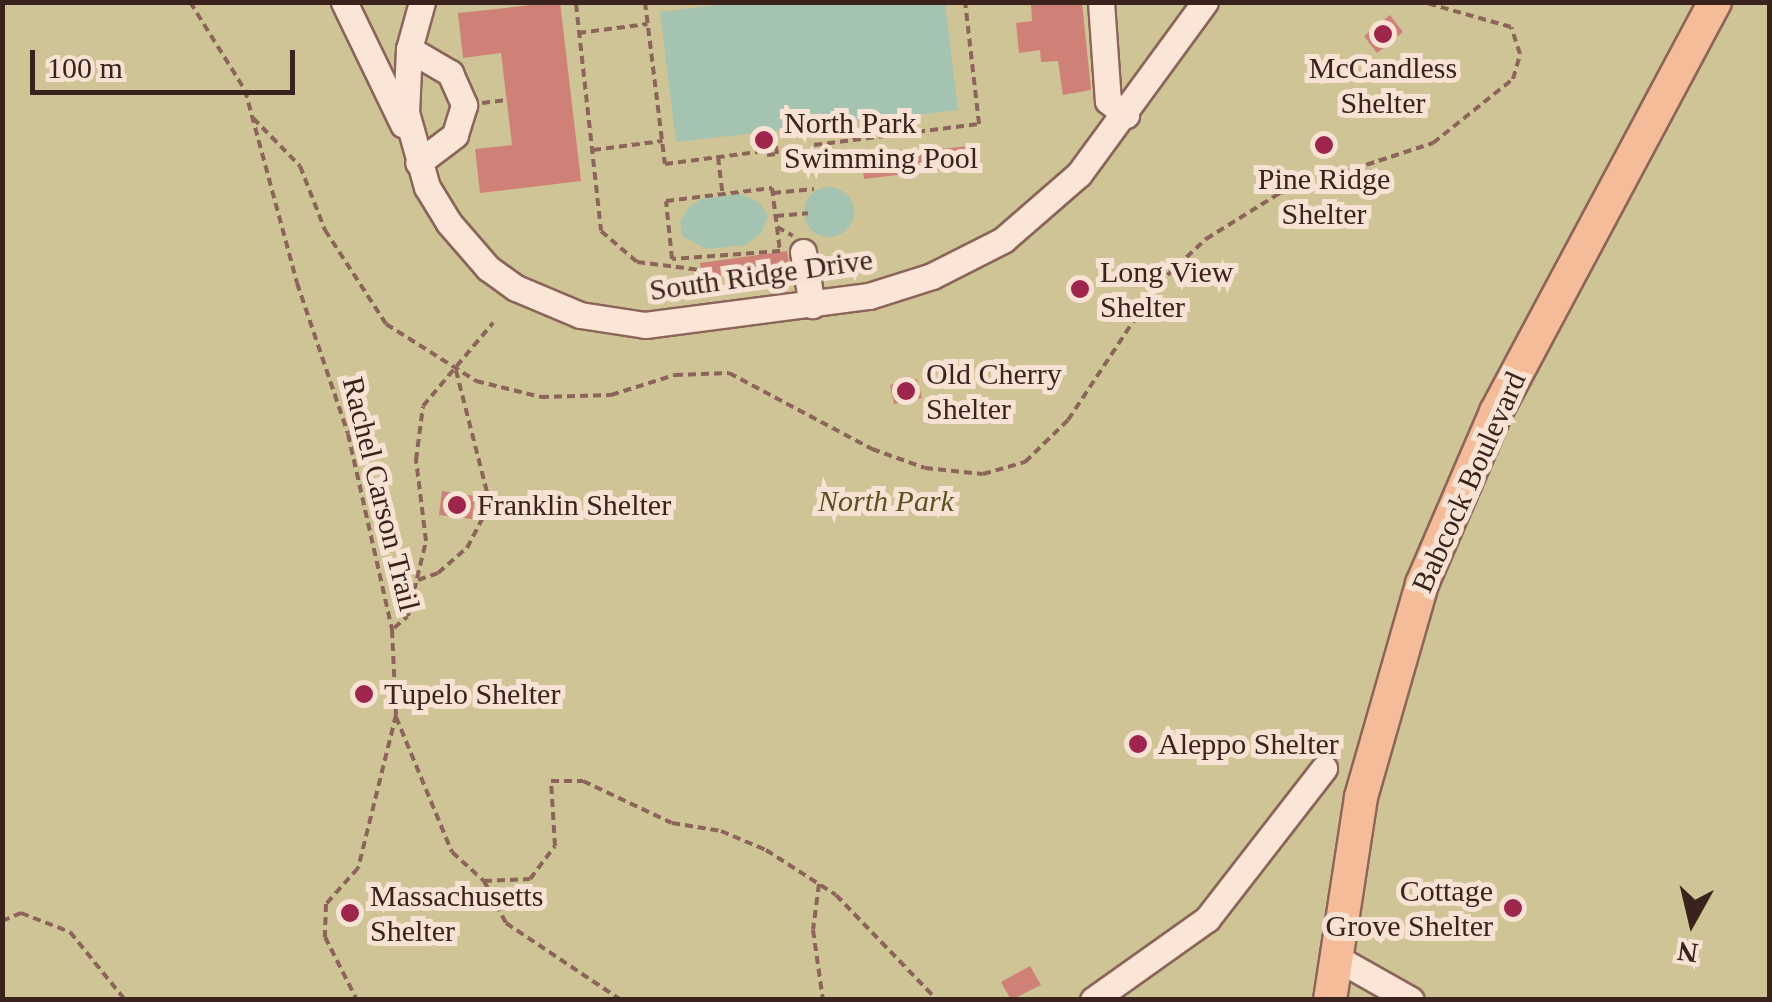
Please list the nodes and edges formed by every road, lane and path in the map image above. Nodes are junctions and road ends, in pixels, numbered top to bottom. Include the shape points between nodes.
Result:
1 (190, 2) edge
2 (344, 2) edge
3 (422, 2) edge
4 (645, 2) edge
5 (965, 2) edge
6 (1100, 2) edge
7 (1204, 2) edge
8 (1443, 2) edge
9 (1714, 2) edge
10 (576, 4) edge
11 (1445, 10) dead end
12 (648, 24) junction
13 (578, 33) junction
14 (409, 49) junction
15 (586, 94) junction
16 (574, 95) dead end
17 (1126, 115) junction
18 (662, 141) junction
19 (814, 145) dead end
20 (592, 150) junction
21 (415, 152) junction
22 (758, 152) dead end
23 (718, 157) junction
24 (814, 188) dead end
25 (773, 193) junction
26 (722, 194) junction
27 (808, 212) dead end
28 (776, 216) junction
29 (804, 252) dead end
30 (700, 270) dead end
31 (812, 305) junction
32 (493, 322) dead end
33 (455, 368) junction
34 (416, 580) junction
35 (392, 630) junction
36 (396, 716) junction
37 (1324, 768) dead end
38 (484, 881) junction
39 (818, 884) junction
40 (2, 921) edge
41 (1335, 957) junction
42 (124, 1000) edge
43 (358, 1000) edge
44 (621, 1000) edge
45 (824, 1000) edge
46 (937, 1000) edge
47 (1093, 1000) edge
48 (1330, 1000) edge
49 (1411, 1000) edge

1 - 35 path, Rachel Carson Trail via 245,90 297,283 348,434
2 - 21 street, South Ridge Drive
3 - 14 street, South Ridge Drive
4 - 12 path
5 - 19 path via 979,124
6 - 17 street via 1108,101
7 - 17 street, South Ridge Drive
8 - 11 path
9 - 41 main road, Babcock Boulevard via 1496,412 1422,584 1361,797
10 - 13 path
12 - 13 path
12 - 18 path
13 - 15 path
14 - 21 street, South Ridge Drive
14 - 21 street via 450,74 464,105 455,135
15 - 16 path
15 - 20 path
17 - 31 street, South Ridge Drive via 1056,199 1003,240 901,287
18 - 20 path
18 - 23 path via 665,164
20 - 30 path via 608,241 637,262
21 - 31 street, South Ridge Drive via 466,245 516,288 554,306 644,325
22 - 23 path
23 - 26 path
24 - 25 path
25 - 26 path via 772,188
25 - 28 path
26 - 28 path via 666,201 672,259 780,251
27 - 28 path
29 - 31 street
32 - 33 path
33 - 34 path via 423,406 416,460 426,541
33 - 34 path via 490,504 467,548 438,573
34 - 35 path via 408,616
35 - 36 path, Rachel Carson Trail
36 - 38 path via 452,852
36 - 43 path, Rachel Carson Trail via 358,868 326,904 325,937
37 - 47 street via 1238,885 1182,940
38 - 39 path via 530,879 555,846 551,781 583,781 672,822 722,831
38 - 44 path via 506,922
39 - 45 path via 813,930
39 - 46 path via 881,936
40 - 42 path via 21,913 70,932
41 - 48 main road, Babcock Boulevard
41 - 49 street

